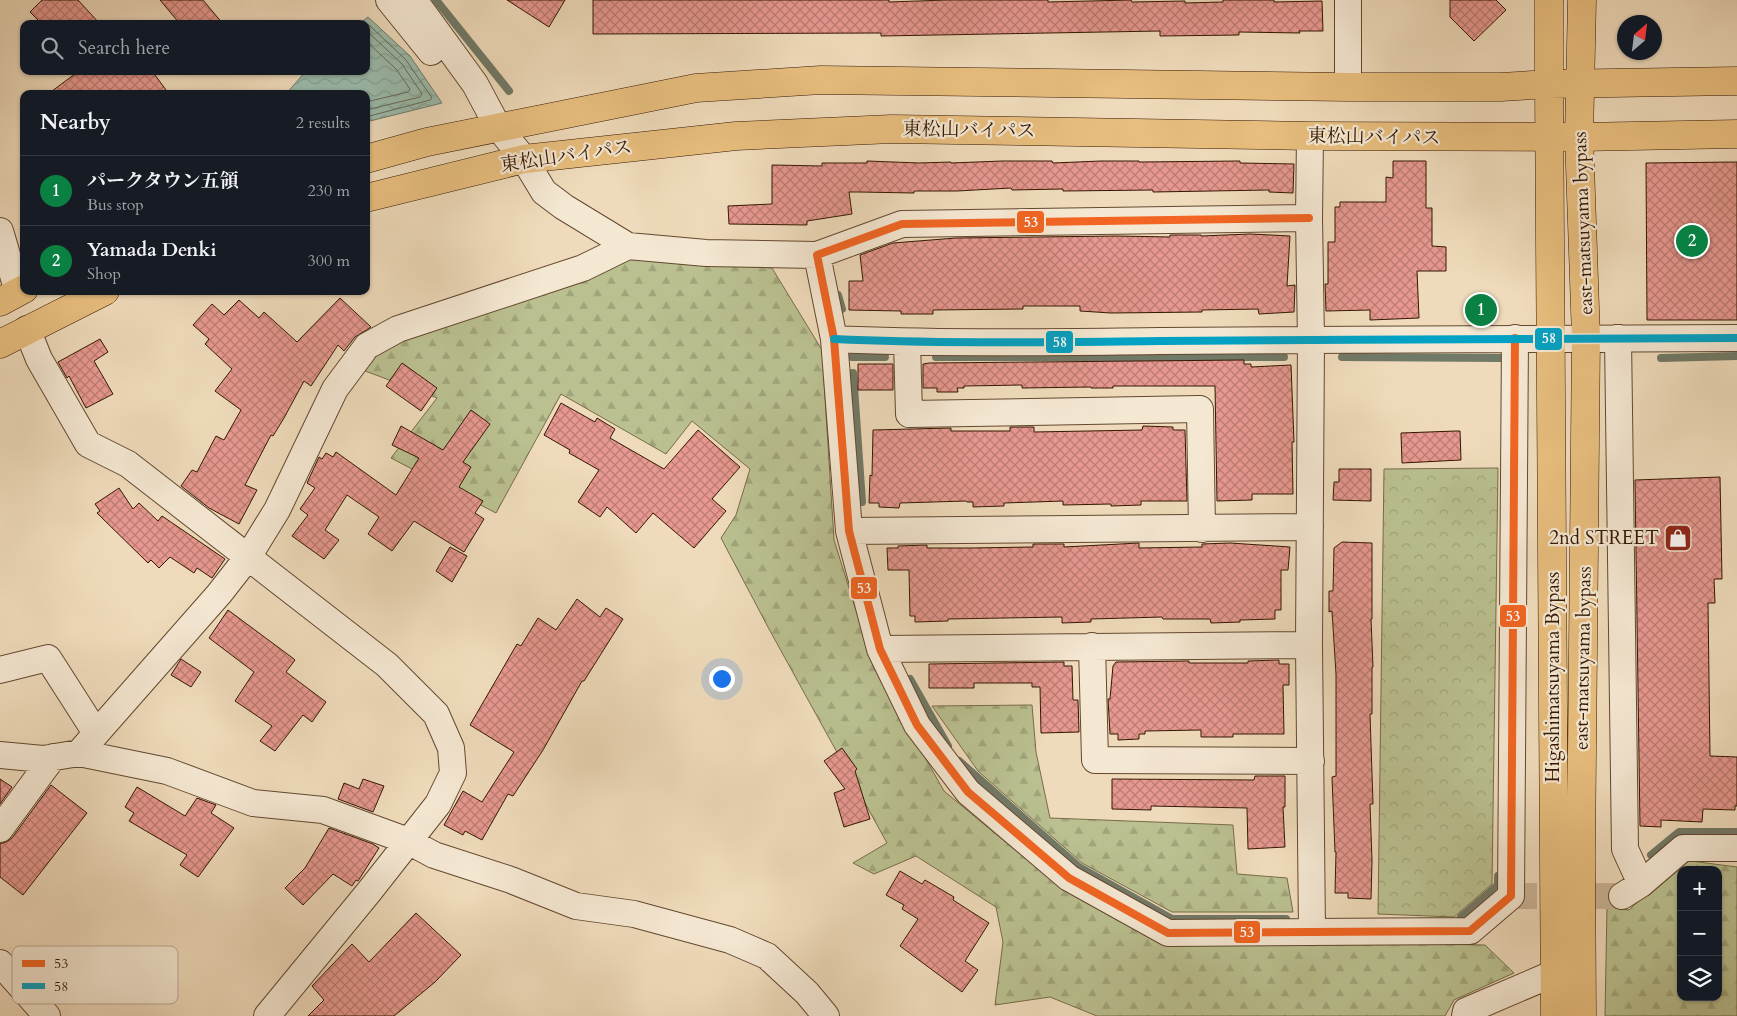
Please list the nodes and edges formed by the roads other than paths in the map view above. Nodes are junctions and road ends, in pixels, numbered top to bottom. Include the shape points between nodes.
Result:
1 (389, 0) edge
2 (414, 0) edge
3 (1348, 0) edge
4 (1549, 0) edge
5 (1582, 0) edge
6 (1737, 81) edge
7 (475, 84) junction
8 (1549, 84) junction
9 (1581, 84) junction
10 (1348, 87) junction
11 (498, 126) junction
12 (1737, 134) edge
13 (1310, 136) junction
14 (1579, 137) junction
15 (1550, 138) junction
16 (370, 158) edge
17 (524, 159) junction
18 (370, 197) edge
19 (1309, 218) junction
20 (0, 231) edge
21 (628, 246) junction
22 (817, 255) junction
23 (14, 294) edge
24 (98, 295) edge
25 (27, 329) junction
26 (1515, 338) junction
27 (1551, 338) junction
28 (1586, 338) junction
29 (1618, 338) junction
30 (1737, 338) edge
31 (834, 339) junction
32 (1311, 340) junction
33 (907, 342) junction
34 (0, 344) edge
35 (1310, 527) junction
36 (1202, 529) junction
37 (850, 531) junction
38 (248, 557) junction
39 (1309, 645) junction
40 (1092, 646) junction
41 (880, 649) junction
42 (0, 670) edge
43 (96, 734) junction
44 (79, 754) junction
45 (0, 755) edge
46 (53, 758) junction
47 (1311, 760) junction
48 (0, 829) edge
49 (408, 841) junction
50 (1737, 848) edge
51 (1312, 931) junction
52 (0, 963) edge
53 (1554, 973) junction
54 (12, 977) edge
55 (36, 1004) edge
56 (47, 1016) edge
57 (267, 1016) edge
58 (826, 1016) edge
59 (1465, 1016) edge
60 (1555, 1016) edge
61 (1582, 1016) edge

1 - 7 street via 453,79
2 - 7 street
3 - 10 street
4 - 8 main road, east-matsuyama bypass
5 - 9 main road, east-matsuyama bypass
6 - 9 main road, 東松山バイパス
7 - 11 street
8 - 9 main road, 東松山バイパス
8 - 10 main road, 東松山バイパス
8 - 15 main road, east-matsuyama bypass
9 - 14 main road, east-matsuyama bypass
10 - 11 main road, 東松山バイパス via 821,80 696,88
11 - 16 main road, 東松山バイパス
11 - 17 street
12 - 14 main road, 東松山バイパス
13 - 15 main road, 東松山バイパス
13 - 17 main road, 東松山バイパス via 892,129 736,136
13 - 19 street
14 - 15 main road, 東松山バイパス
14 - 28 main road, east-matsuyama bypass
15 - 27 main road, east-matsuyama bypass
17 - 18 main road, 東松山バイパス
17 - 21 street via 544,192
19 - 22 street via 902,224
19 - 32 street
20 - 23 street
21 - 22 street via 706,253
21 - 38 street via 583,268 398,329 367,346 336,389 277,510
22 - 31 street
24 - 25 main road
25 - 34 main road
25 - 38 street via 39,359 88,444 128,464
26 - 27 street
26 - 32 street
26 - 51 street via 1512,896 1470,931
27 - 28 street
27 - 53 main road, Higashimatsuyama Bypass
28 - 29 street
28 - 61 main road, east-matsuyama bypass
29 - 30 street
29 - 50 street via 1625,849 1632,890 1683,848
31 - 33 street
31 - 37 street
32 - 33 street
32 - 35 street
33 - 36 street via 909,414 1200,409
35 - 36 street
35 - 39 street
36 - 37 street
37 - 41 street
38 - 43 street via 220,594
38 - 49 street via 387,664 436,714 451,748 453,773 438,804
39 - 40 street
39 - 47 street
40 - 41 street
40 - 47 street via 1095,760
41 - 51 street via 917,724 968,792 1069,878 1168,933
42 - 43 street via 48,658
43 - 44 street
44 - 46 street
44 - 49 street via 167,771 253,803 323,810
45 - 46 street
46 - 48 street
47 - 51 street
49 - 57 street
49 - 58 street via 434,855 576,906 634,914 737,943 767,956 807,993
52 - 54 street
53 - 59 street via 1466,1012
53 - 60 main road, Higashimatsuyama Bypass
55 - 56 street

